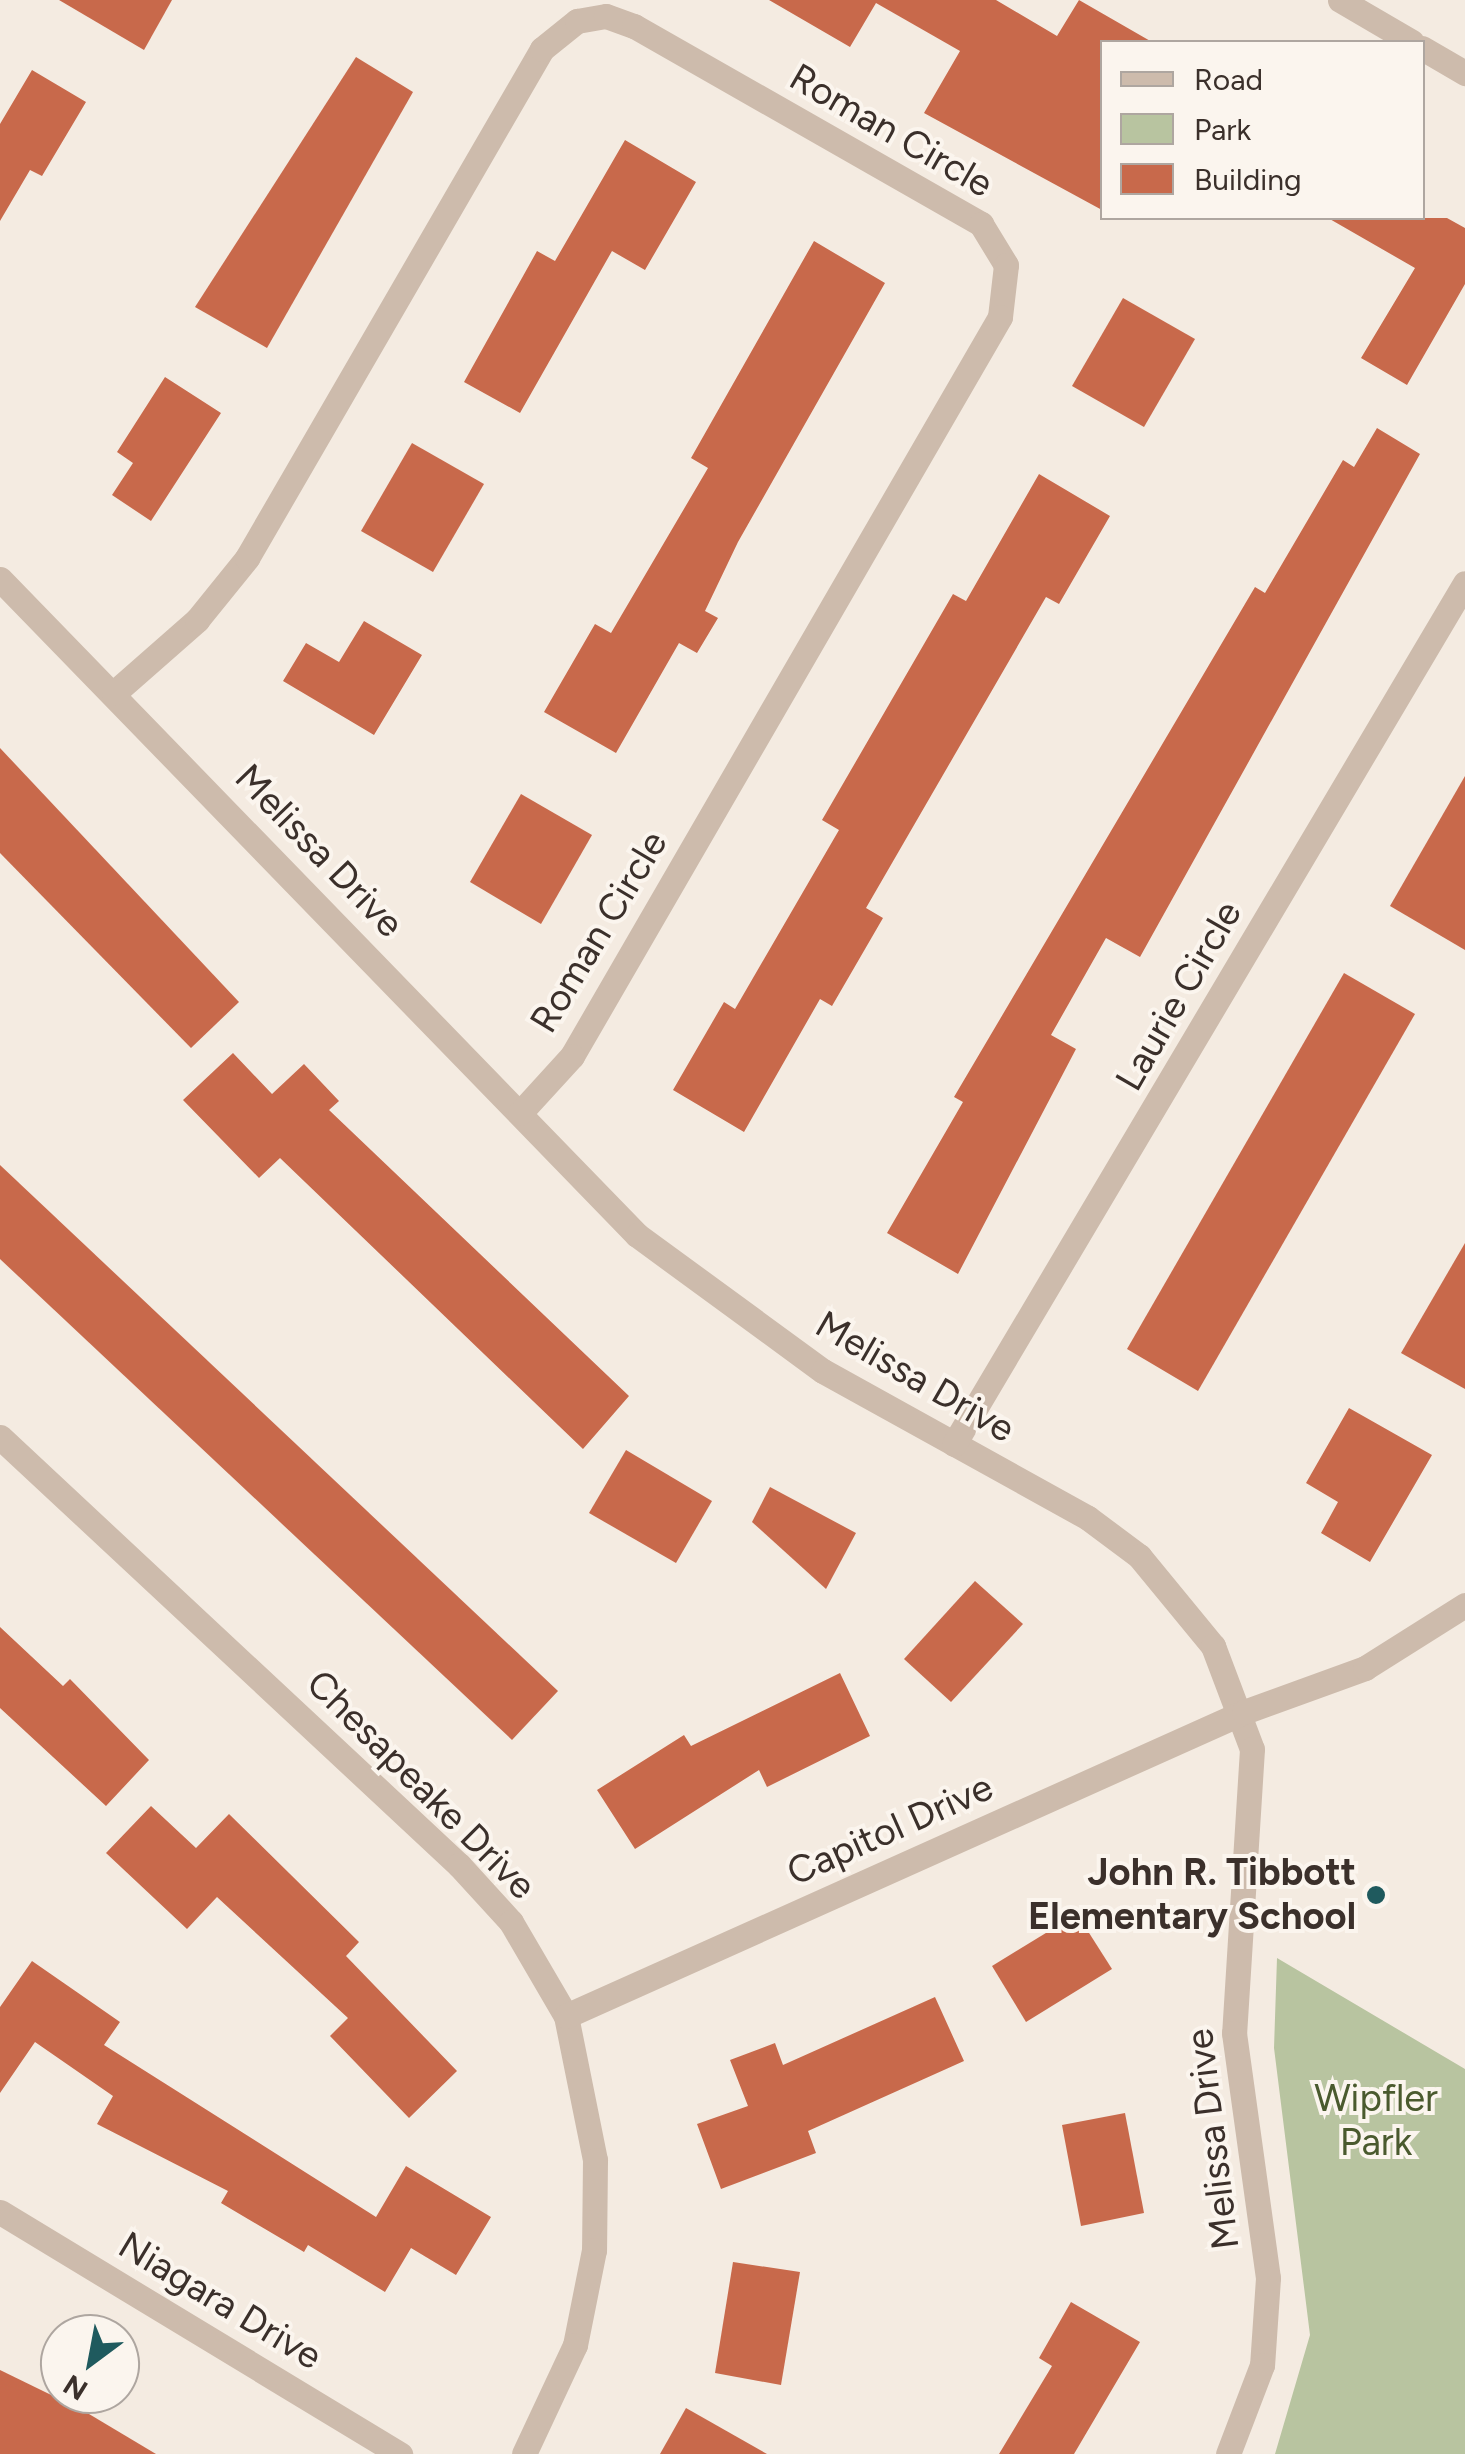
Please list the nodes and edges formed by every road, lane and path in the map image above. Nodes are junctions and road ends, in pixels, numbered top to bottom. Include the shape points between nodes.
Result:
1 (1340, 0) edge
2 (1409, 40) edge
3 (1425, 50) edge
4 (1465, 74) edge
5 (0, 580) edge
6 (1465, 583) edge
7 (114, 692) junction
8 (520, 1113) junction
9 (0, 1437) edge
10 (954, 1444) junction
11 (1465, 1604) edge
12 (1244, 1712) junction
13 (566, 2016) junction
14 (0, 2212) edge
15 (400, 2454) edge
16 (524, 2454) edge
17 (1228, 2454) edge

1 - 2 street
3 - 4 street
5 - 7 street, Melissa Drive
6 - 10 street, Laurie Circle
7 - 8 street, Melissa Drive
7 - 8 street, Roman Circle via 197,620 247,558 542,49 577,20 606,16 634,26 981,224 1006,265 1000,317 572,1056
8 - 10 street, Melissa Drive via 636,1235 719,1302
9 - 13 street, Chesapeake Drive via 459,1865 510,1922
10 - 12 street, Melissa Drive via 1139,1556 1213,1646
11 - 12 street via 1366,1668
12 - 13 street, Capitol Drive
12 - 17 street, Melissa Drive via 1255,1796 1234,2033 1268,2328
13 - 16 street, Chesapeake Drive via 595,2160 594,2250 575,2345
14 - 15 street, Niagara Drive

